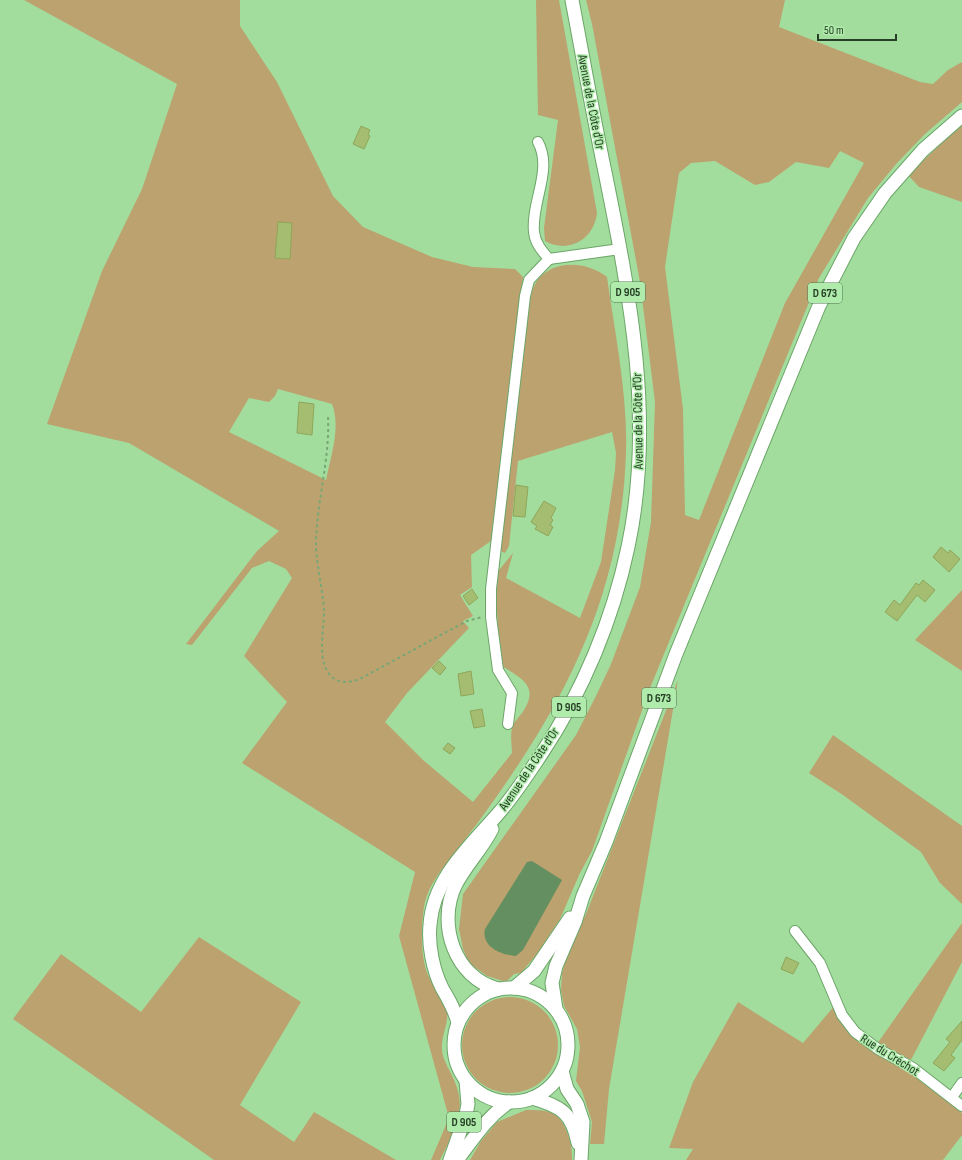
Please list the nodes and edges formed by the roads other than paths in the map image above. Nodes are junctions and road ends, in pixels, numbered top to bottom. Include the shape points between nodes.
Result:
1 (572, 0) edge
2 (962, 116) edge
3 (538, 142) dead end
4 (620, 249) junction
5 (549, 259) junction
6 (508, 724) dead end
7 (497, 815) junction
8 (583, 896) junction
9 (795, 931) dead end
10 (514, 988) junction
11 (498, 989) junction
12 (556, 1010) junction
13 (458, 1023) junction
14 (562, 1071) junction
15 (466, 1081) junction
16 (962, 1083) edge
17 (532, 1098) junction
18 (952, 1098) junction
19 (509, 1102) junction
20 (962, 1106) edge
21 (581, 1159) edge
22 (450, 1160) edge
23 (458, 1160) edge

1 - 4 main road, Avenue de la Côte d'Or / D 905
2 - 8 main road, D 673 via 923,150 885,193 854,238 828,288 676,654 606,842
3 - 5 street via 543,151 543,163 534,233 540,249
4 - 5 street
4 - 7 main road, Avenue de la Côte d'Or / D 905 via 633,324 640,406 639,470 628,547 606,626 577,692 543,751
5 - 6 street via 529,280 525,296 494,551 491,616 498,670 512,693
7 - 11 main road, Avenue de la Côte d'Or / D 905 via 491,831 454,888 449,918 452,945 462,966 480,982
7 - 13 main road, Avenue de la Côte d'Or / D 905 via 448,873 436,894 431,915 430,948 435,970
8 - 10 main road, D 673 via 534,971
8 - 12 main road, D 673 via 554,975
9 - 18 street, Rue du Créchot via 820,963 842,1014 855,1032 913,1068
10 - 11 main road
10 - 12 main road via 537,994
11 - 13 main road via 483,995 471,1004
12 - 14 main road via 565,1026 568,1044 568,1054
13 - 15 main road via 453,1047 457,1065
14 - 17 main road via 546,1090
14 - 21 main road via 567,1089 577,1104 583,1122
15 - 19 main road via 481,1094
15 - 22 main road, D 905 via 466,1115
16 - 18 street
17 - 19 main road
17 - 21 main road via 558,1107 570,1118
18 - 20 street, Rue du Créchot
19 - 23 main road, D 905 via 483,1124

